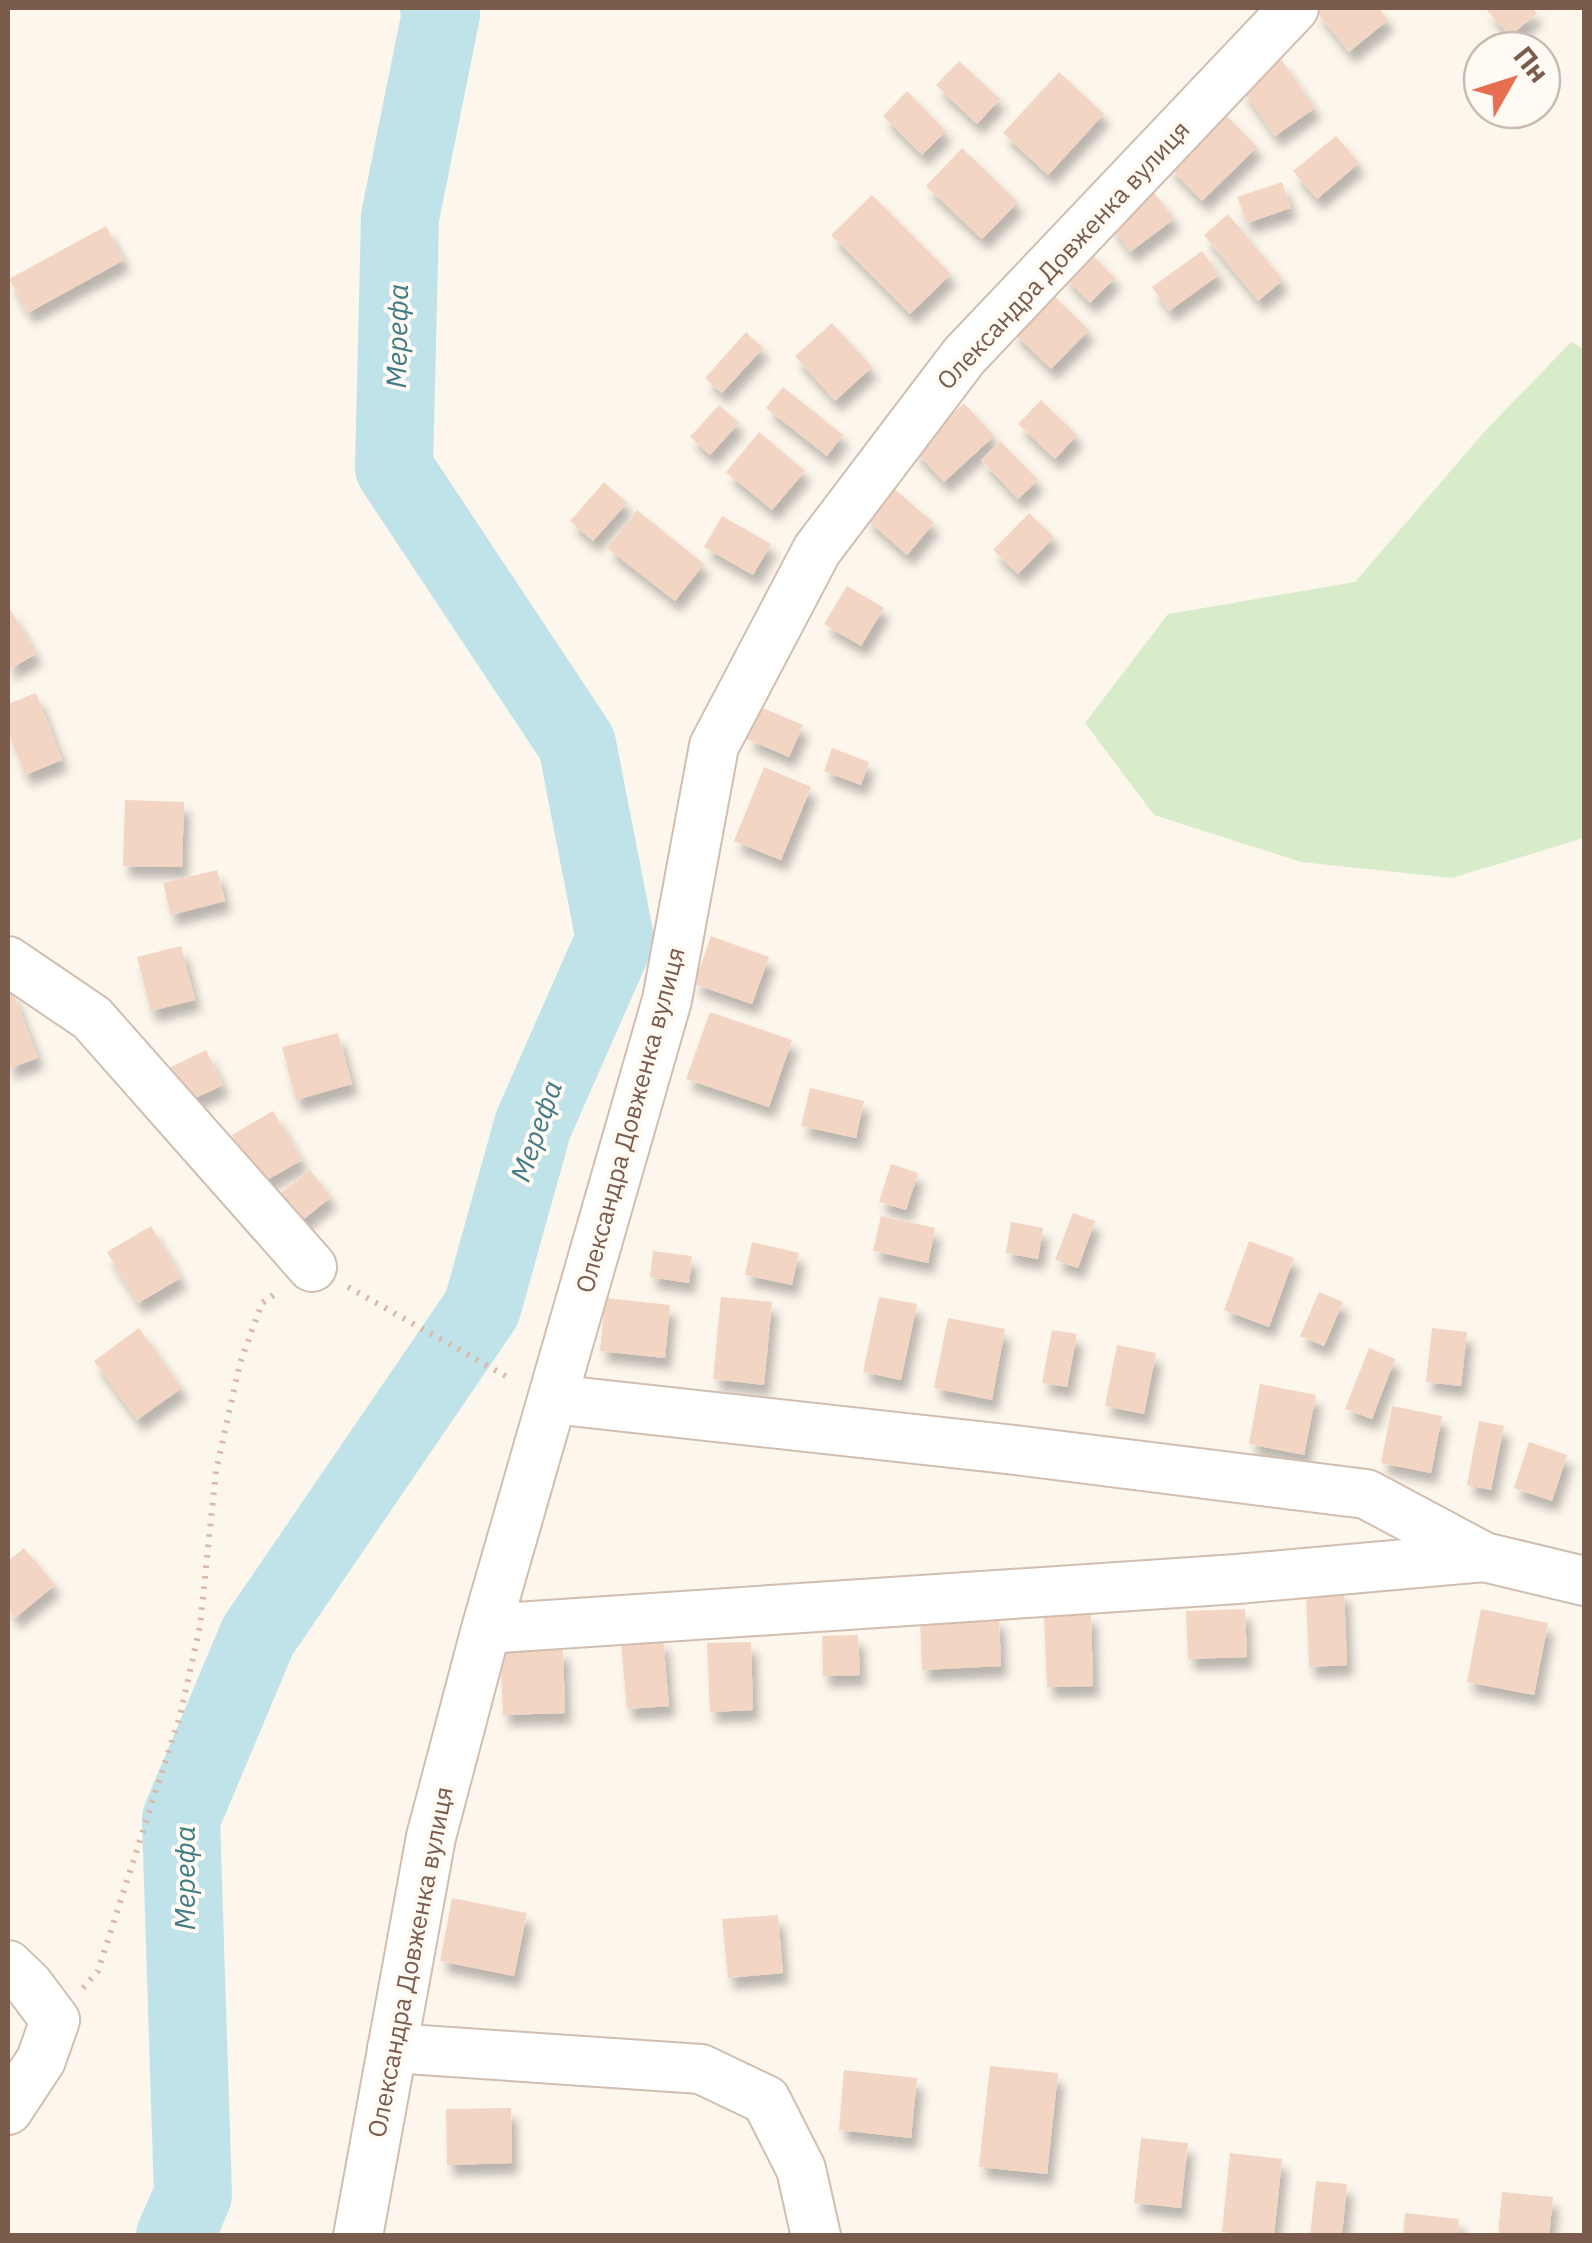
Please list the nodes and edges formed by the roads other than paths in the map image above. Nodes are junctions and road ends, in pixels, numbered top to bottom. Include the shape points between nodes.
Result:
1 (1294, 8) edge
2 (8, 962) edge
3 (312, 1267) road end
4 (552, 1399) junction
5 (1484, 1557) junction
6 (1584, 1581) edge
7 (486, 1629) junction
8 (8, 1965) edge
9 (392, 2048) junction
10 (8, 2110) edge
11 (358, 2236) edge
12 (816, 2236) edge

1 - 4 street, Олександра Довженка вулиця via 964,356 817,550 714,746 667,1000
2 - 3 street via 92,1018
4 - 5 street via 1366,1494
4 - 7 street, Олександра Довженка вулиця
5 - 6 street
5 - 7 street
7 - 9 street, Олександра Довженка вулиця via 431,1836
8 - 10 street via 55,2020 41,2060
9 - 11 street, Олександра Довженка вулиця
9 - 12 street via 701,2069 766,2100 801,2169

